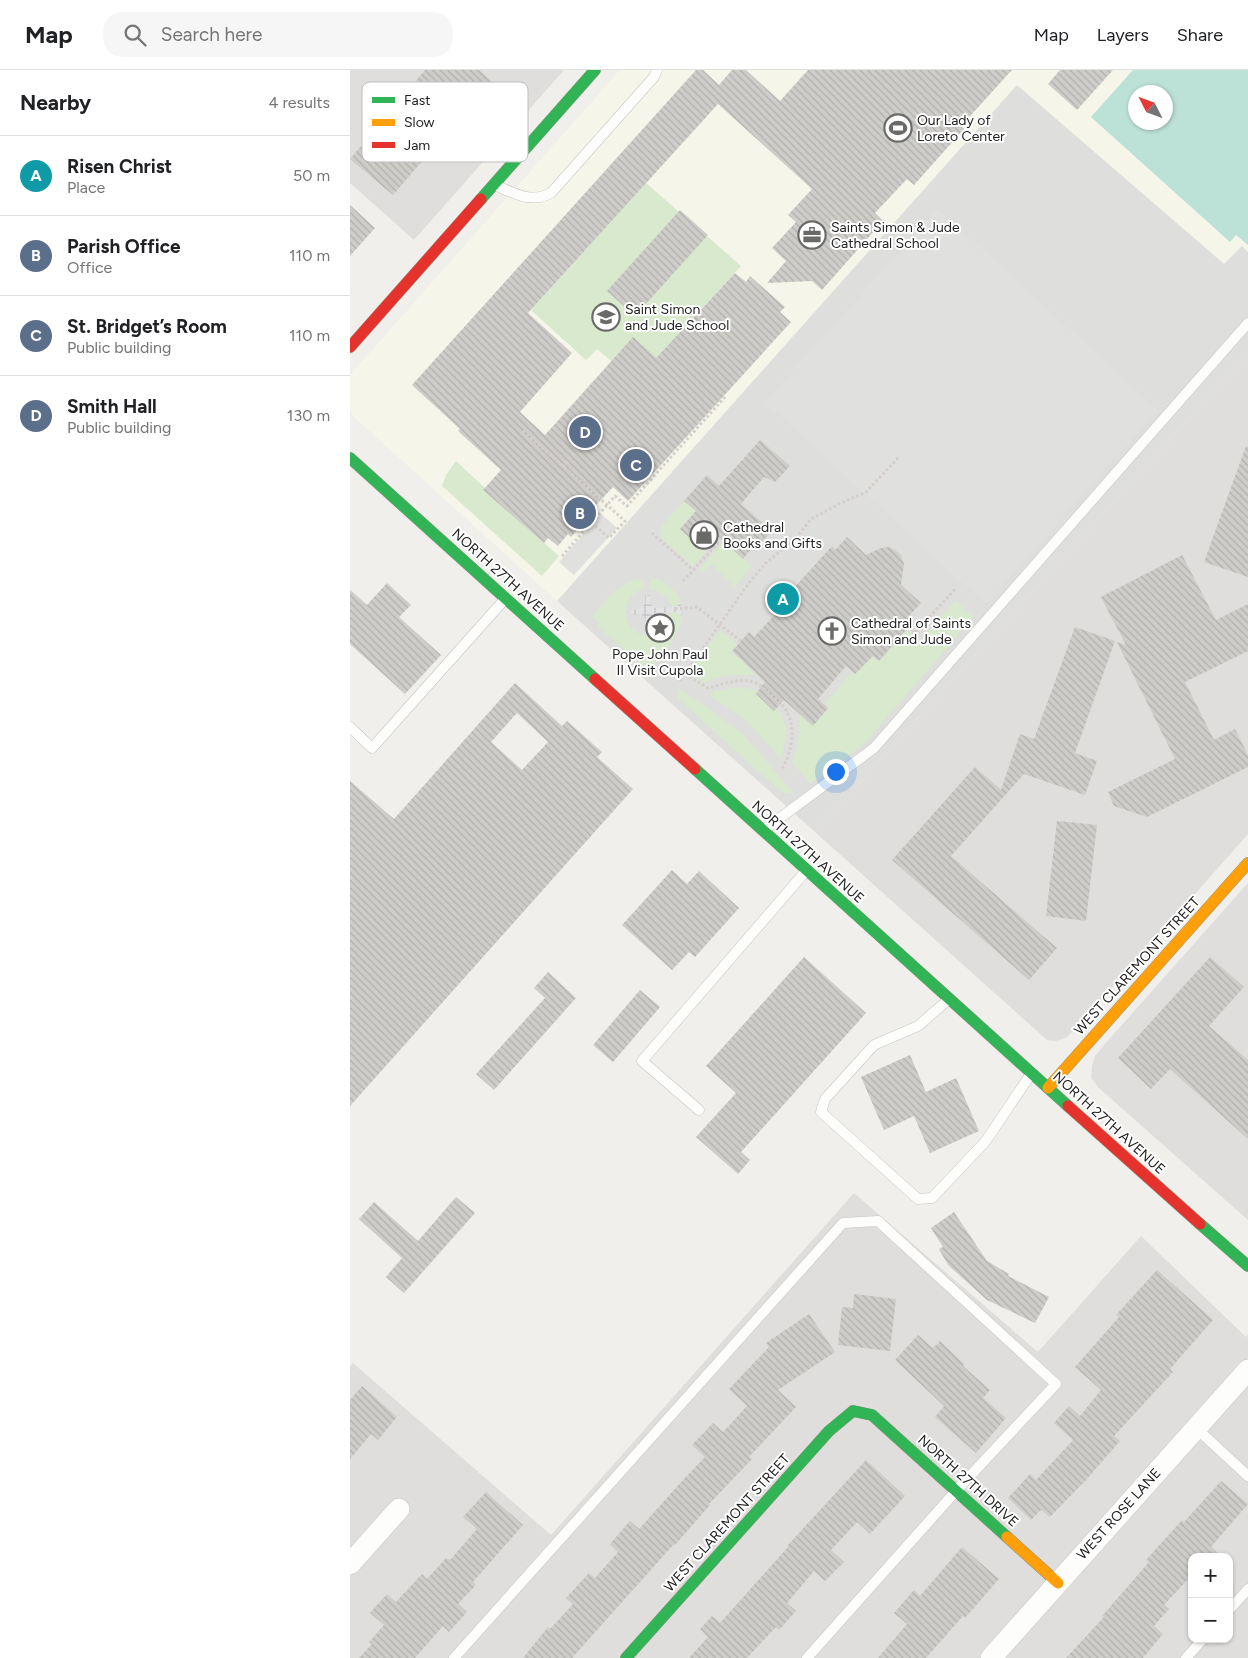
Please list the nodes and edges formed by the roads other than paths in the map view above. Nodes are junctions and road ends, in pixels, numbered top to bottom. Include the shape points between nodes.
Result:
1 (595, 70) edge
2 (657, 70) edge
3 (528, 146) edge
4 (513, 162) edge
5 (493, 185) junction
6 (1248, 323) edge
7 (350, 346) edge
8 (350, 458) edge
9 (506, 599) junction
10 (350, 727) edge
11 (763, 831) junction
12 (1248, 863) edge
13 (807, 870) junction
14 (950, 999) junction
15 (1032, 1073) junction
16 (1048, 1088) junction
17 (699, 1110) dead end
18 (1248, 1266) edge
19 (1248, 1370) edge
20 (853, 1411) joint
21 (1196, 1428) junction
22 (1248, 1476) edge
23 (956, 1491) junction
24 (399, 1509) dead end
25 (350, 1564) edge
26 (1058, 1583) junction
27 (1248, 1589) edge
28 (1233, 1606) edge
29 (1199, 1643) edge
30 (454, 1658) edge
31 (626, 1658) edge
32 (807, 1658) edge
33 (991, 1658) edge
34 (1186, 1658) edge

1 - 3 street
2 - 5 lane via 551,193 532,199
4 - 5 street
5 - 7 street
6 - 11 lane via 874,748
8 - 9 street, NORTH 27TH AVENUE
9 - 10 lane via 372,748
9 - 11 street, NORTH 27TH AVENUE
11 - 13 street, NORTH 27TH AVENUE
12 - 16 street, WEST CLAREMONT STREET
13 - 14 street, NORTH 27TH AVENUE
13 - 17 lane via 642,1061
14 - 15 street, NORTH 27TH AVENUE
14 - 15 lane via 918,1026 874,1045 825,1098 821,1112 918,1199 932,1198 985,1142
15 - 16 street, NORTH 27TH AVENUE
16 - 18 street, NORTH 27TH AVENUE
19 - 21 street, WEST ROSE LANE
20 - 23 street, NORTH 27TH DRIVE via 872,1415
20 - 31 street, WEST CLAREMONT STREET via 828,1431
21 - 22 lane
21 - 26 street, WEST ROSE LANE
23 - 26 street, NORTH 27TH DRIVE
23 - 30 lane via 1056,1384 878,1221 843,1223
23 - 32 lane
24 - 25 street
26 - 33 street, WEST ROSE LANE
27 - 28 lane
29 - 34 lane

